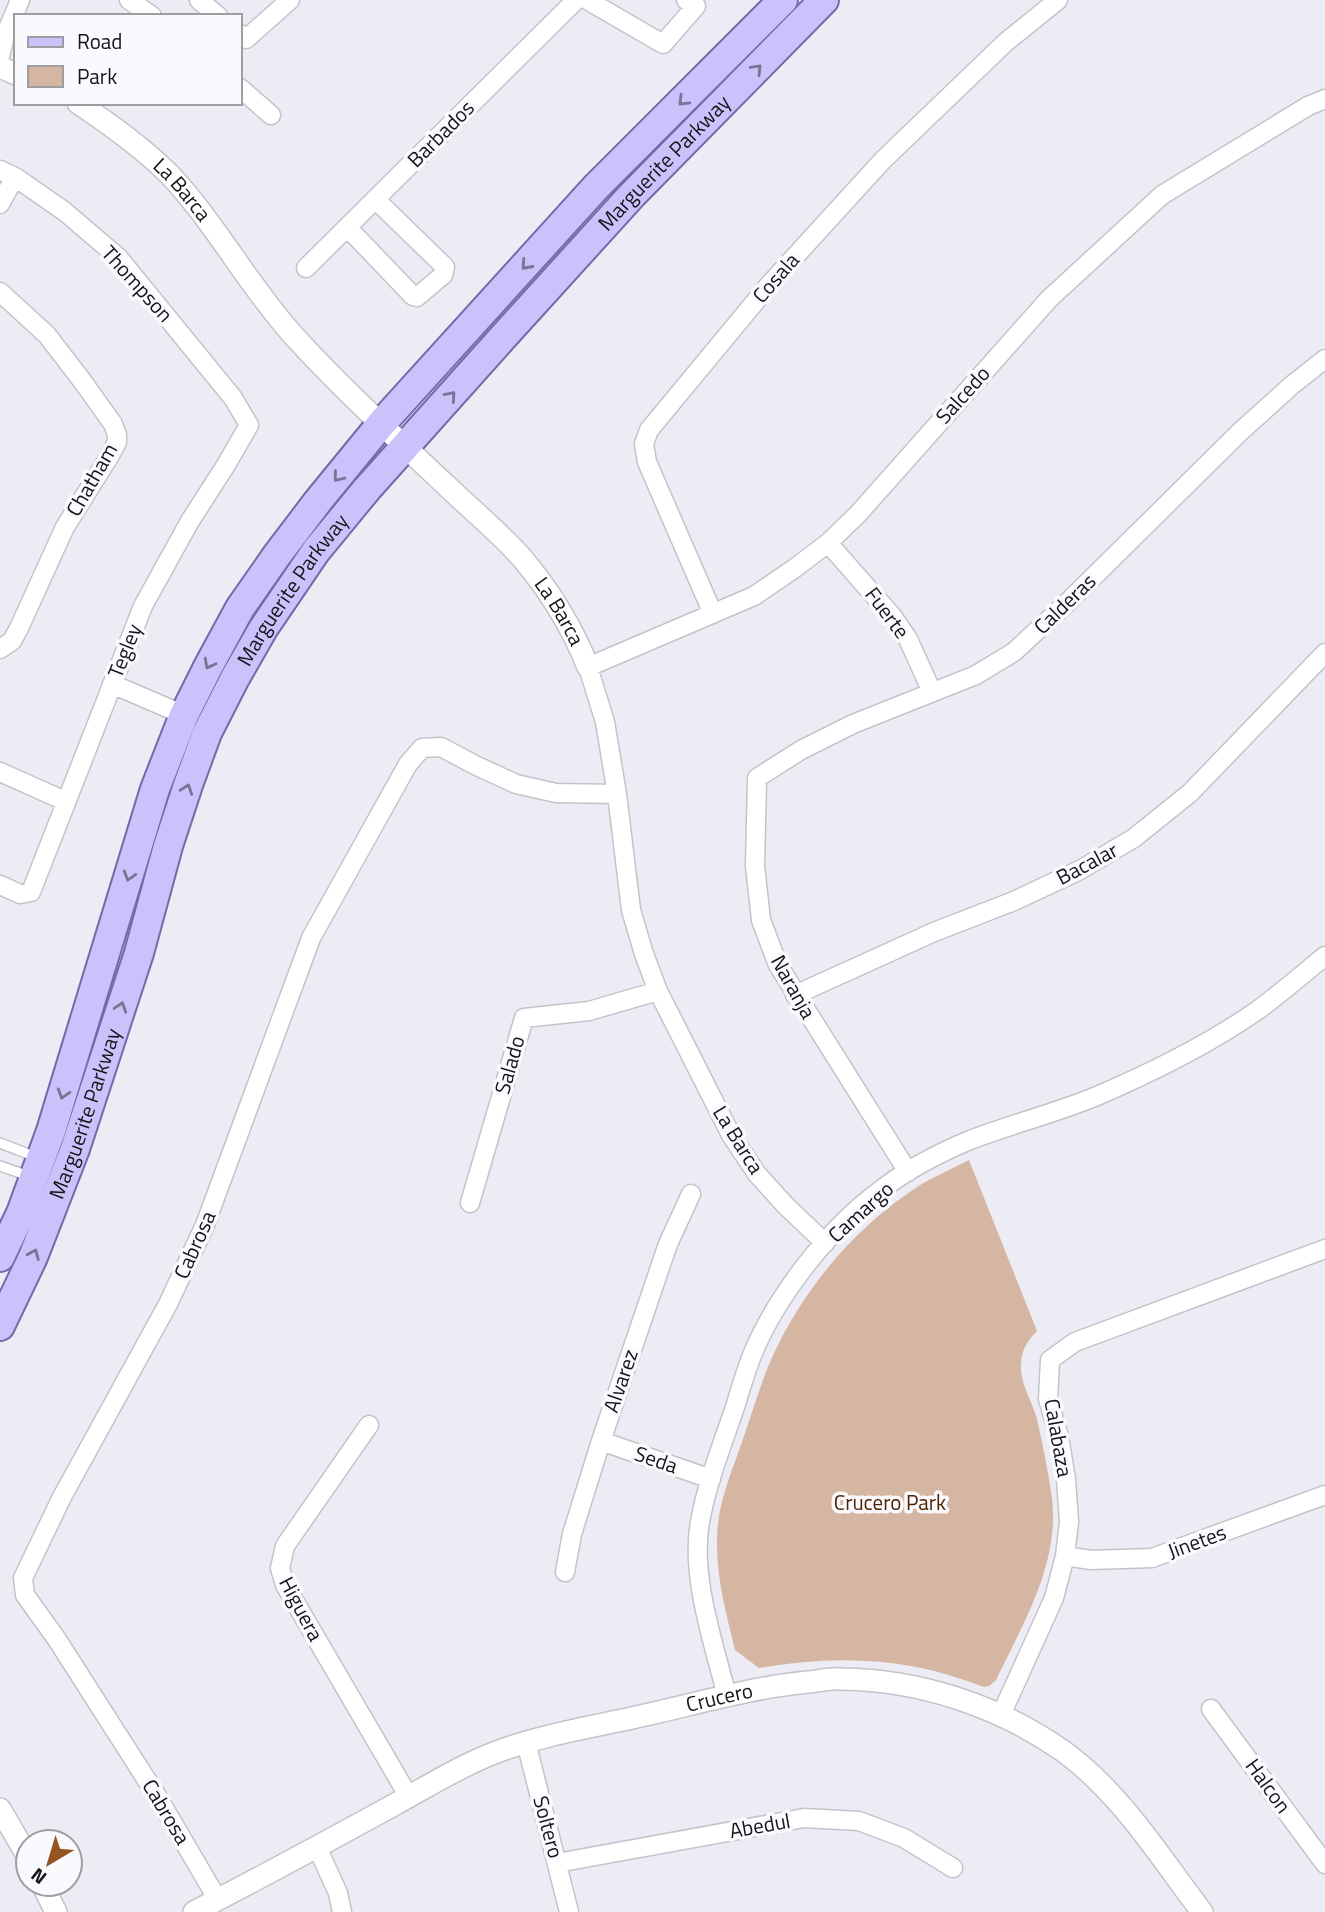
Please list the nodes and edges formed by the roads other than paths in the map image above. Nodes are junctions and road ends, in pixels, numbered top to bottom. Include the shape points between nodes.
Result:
1 (129, 0) edge
2 (290, 0) edge
3 (576, 0) edge
4 (587, 0) edge
5 (686, 0) edge
6 (783, 0) edge
7 (824, 0) edge
8 (1058, 0) edge
9 (14, 14) edge
10 (149, 14) edge
11 (243, 36) edge
12 (0, 56) edge
13 (242, 90) edge
14 (1325, 99) edge
15 (81, 105) edge
16 (271, 115) dead end
17 (7, 174) edge
18 (375, 198) junction
19 (0, 204) edge
20 (347, 227) junction
21 (306, 268) dead end
22 (0, 292) edge
23 (1325, 359) edge
24 (381, 424) junction
25 (249, 425) joint
26 (405, 447) junction
27 (828, 542) junction
28 (713, 614) junction
29 (0, 649) edge
30 (1325, 653) edge
31 (588, 667) junction
32 (112, 684) junction
33 (932, 692) junction
34 (184, 715) junction
35 (0, 772) edge
36 (757, 778) joint
37 (617, 794) junction
38 (65, 801) junction
39 (0, 885) edge
40 (1325, 956) edge
41 (657, 991) junction
42 (795, 995) junction
43 (0, 1143) edge
44 (0, 1166) edge
45 (908, 1172) junction
46 (51, 1173) junction
47 (691, 1194) dead end
48 (470, 1203) dead end
49 (825, 1244) junction
50 (1325, 1249) edge
51 (0, 1257) edge
52 (0, 1326) edge
53 (369, 1425) dead end
54 (601, 1441) junction
55 (711, 1479) junction
56 (1325, 1495) edge
57 (1065, 1556) junction
58 (565, 1572) dead end
59 (727, 1696) junction
60 (1211, 1709) dead end
61 (1001, 1715) junction
62 (526, 1742) junction
63 (409, 1797) junction
64 (0, 1809) edge
65 (14, 1833) edge
66 (317, 1847) junction
67 (557, 1863) junction
68 (1325, 1864) edge
69 (953, 1868) dead end
70 (218, 1900) junction
71 (194, 1912) edge
72 (342, 1912) edge
73 (569, 1912) edge
74 (1202, 1912) edge

1 - 10 street
2 - 11 street
3 - 18 street, Barbados
4 - 5 street via 663,44 696,6
6 -> 24 main road, Marguerite Parkway via 596,187
26 -> 7 main road, Marguerite Parkway via 632,195
8 - 28 street, Cosala via 1006,42 883,160 769,285 649,430 647,462
9 - 12 street
13 - 16 street
14 - 27 street, Salcedo via 1162,195 1049,299
15 - 24 street, La Barca via 128,137 170,175 271,310
17 - 19 street
17 - 25 street, Thompson via 64,211 118,257 233,398
18 - 20 street, Barbados
18 - 20 street via 444,267 443,275 413,296
20 - 21 street, Barbados
22 - 29 street, Chatham via 47,335 113,424 117,442 65,527 12,641
23 - 33 street, Calderas via 1241,431 1014,652 976,675
24 - 26 street, La Barca
24 -> 34 main road, Marguerite Parkway via 309,512 240,608
25 - 32 street, Tegley via 143,606
26 - 31 street, La Barca via 521,557 561,610
46 -> 26 main road, Marguerite Parkway via 139,953 207,733 263,629 316,551
27 - 28 street, Salcedo via 754,596
27 - 33 street, Fuerte via 893,617
28 - 31 street, Salcedo
30 - 42 street, Bacalar via 1190,793 1134,838 1014,901
31 - 37 street, La Barca via 605,722
32 - 34 street
32 - 38 street, Tegley
33 - 36 street, Calderas via 853,724
34 -> 46 main road, Marguerite Parkway via 155,789 51,1131
35 - 38 street
36 - 42 street, Naranja via 755,866 761,920
37 - 41 street, La Barca via 631,910
37 - 70 street, Cabrosa via 556,793 516,784 441,747 422,748 408,764 311,938 205,1225 168,1304 23,1578 25,1595 157,1796
38 - 39 street, Tegley via 31,892 20,894
40 - 45 street, Camargo via 1209,1042 1095,1097 968,1141
41 - 48 street, Salado via 589,1011 524,1018
41 - 49 street, La Barca via 731,1135 757,1174
42 - 45 street, Naranja
43 - 46 lane
44 - 46 lane
45 - 49 street, Camargo via 876,1193
46 - 51 main road, Marguerite Parkway via 21,1213
52 -> 46 main road, Marguerite Parkway via 33,1257
47 - 54 street, Alvarez via 667,1244
49 - 55 street, Camargo via 777,1307 753,1353
50 - 57 street, Calabaza via 1075,1342 1050,1360 1048,1399 1066,1479 1069,1522
53 - 63 street, Higuera via 285,1546 280,1568 285,1585
54 - 55 street, Seda
54 - 58 street, Alvarez
55 - 59 street, Camargo via 699,1524 698,1559
56 - 57 street, Jinetes via 1152,1558
57 - 61 street, Calabaza via 1054,1598
59 - 61 street, Crucero via 840,1678 946,1694
59 - 62 street, Crucero
60 - 68 street, Halcon
61 - 74 street, Crucero via 1065,1753 1096,1779
62 - 63 street, Crucero via 492,1754
62 - 67 street, Soltero
63 - 66 street, Crucero
64 - 65 street
66 - 70 street, Crucero
66 - 72 street
67 - 69 street, Abedul via 804,1818 859,1821 904,1838
67 - 73 street, Soltero
70 - 71 street, Crucero

